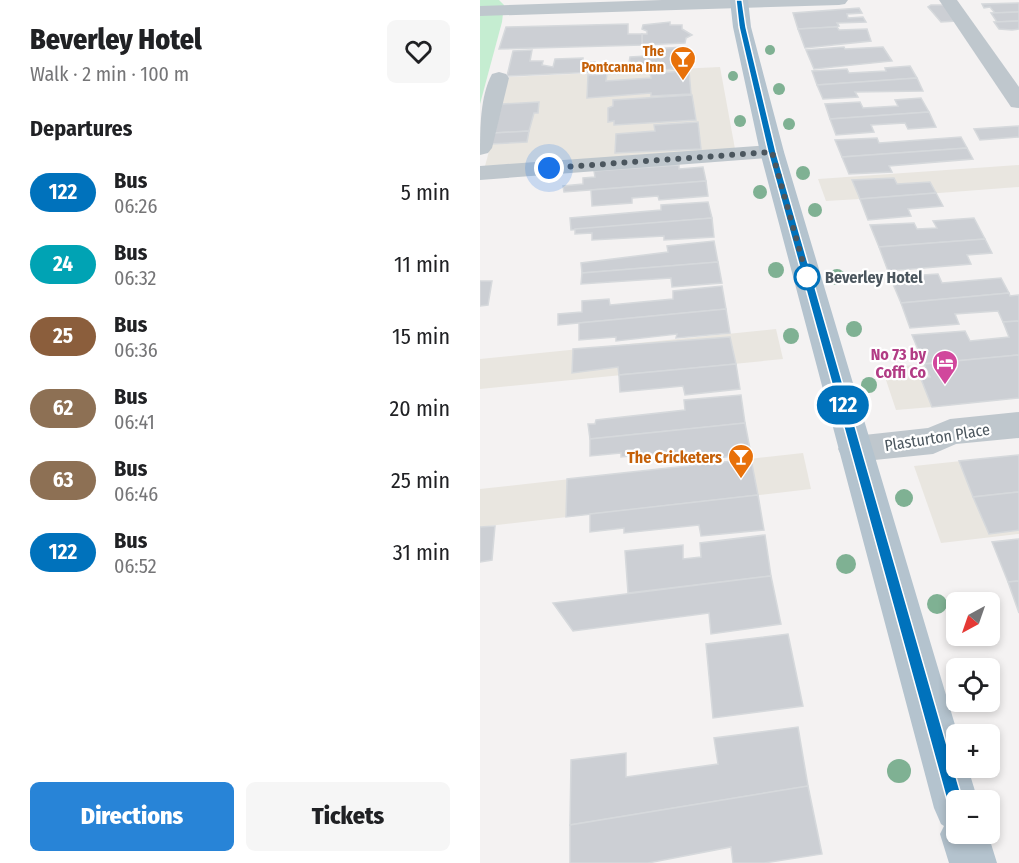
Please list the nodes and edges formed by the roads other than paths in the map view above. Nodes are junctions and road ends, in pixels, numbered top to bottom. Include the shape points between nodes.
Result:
1 (839, 0) edge
2 (948, 0) edge
3 (739, 1) edge
4 (480, 11) edge
5 (499, 78) dead end
6 (1019, 102) edge
7 (480, 148) edge
8 (772, 152) junction
9 (480, 173) edge
10 (1019, 425) edge
11 (855, 449) junction
12 (952, 790) edge
13 (967, 844) edge
14 (973, 863) edge

1 - 3 street
2 - 6 street
3 - 4 street
3 - 8 main road
5 - 7 street
8 - 9 street
8 - 11 main road
10 - 11 street, Plasturton Place via 950,432 933,441
11 - 12 main road
13 - 14 main road

